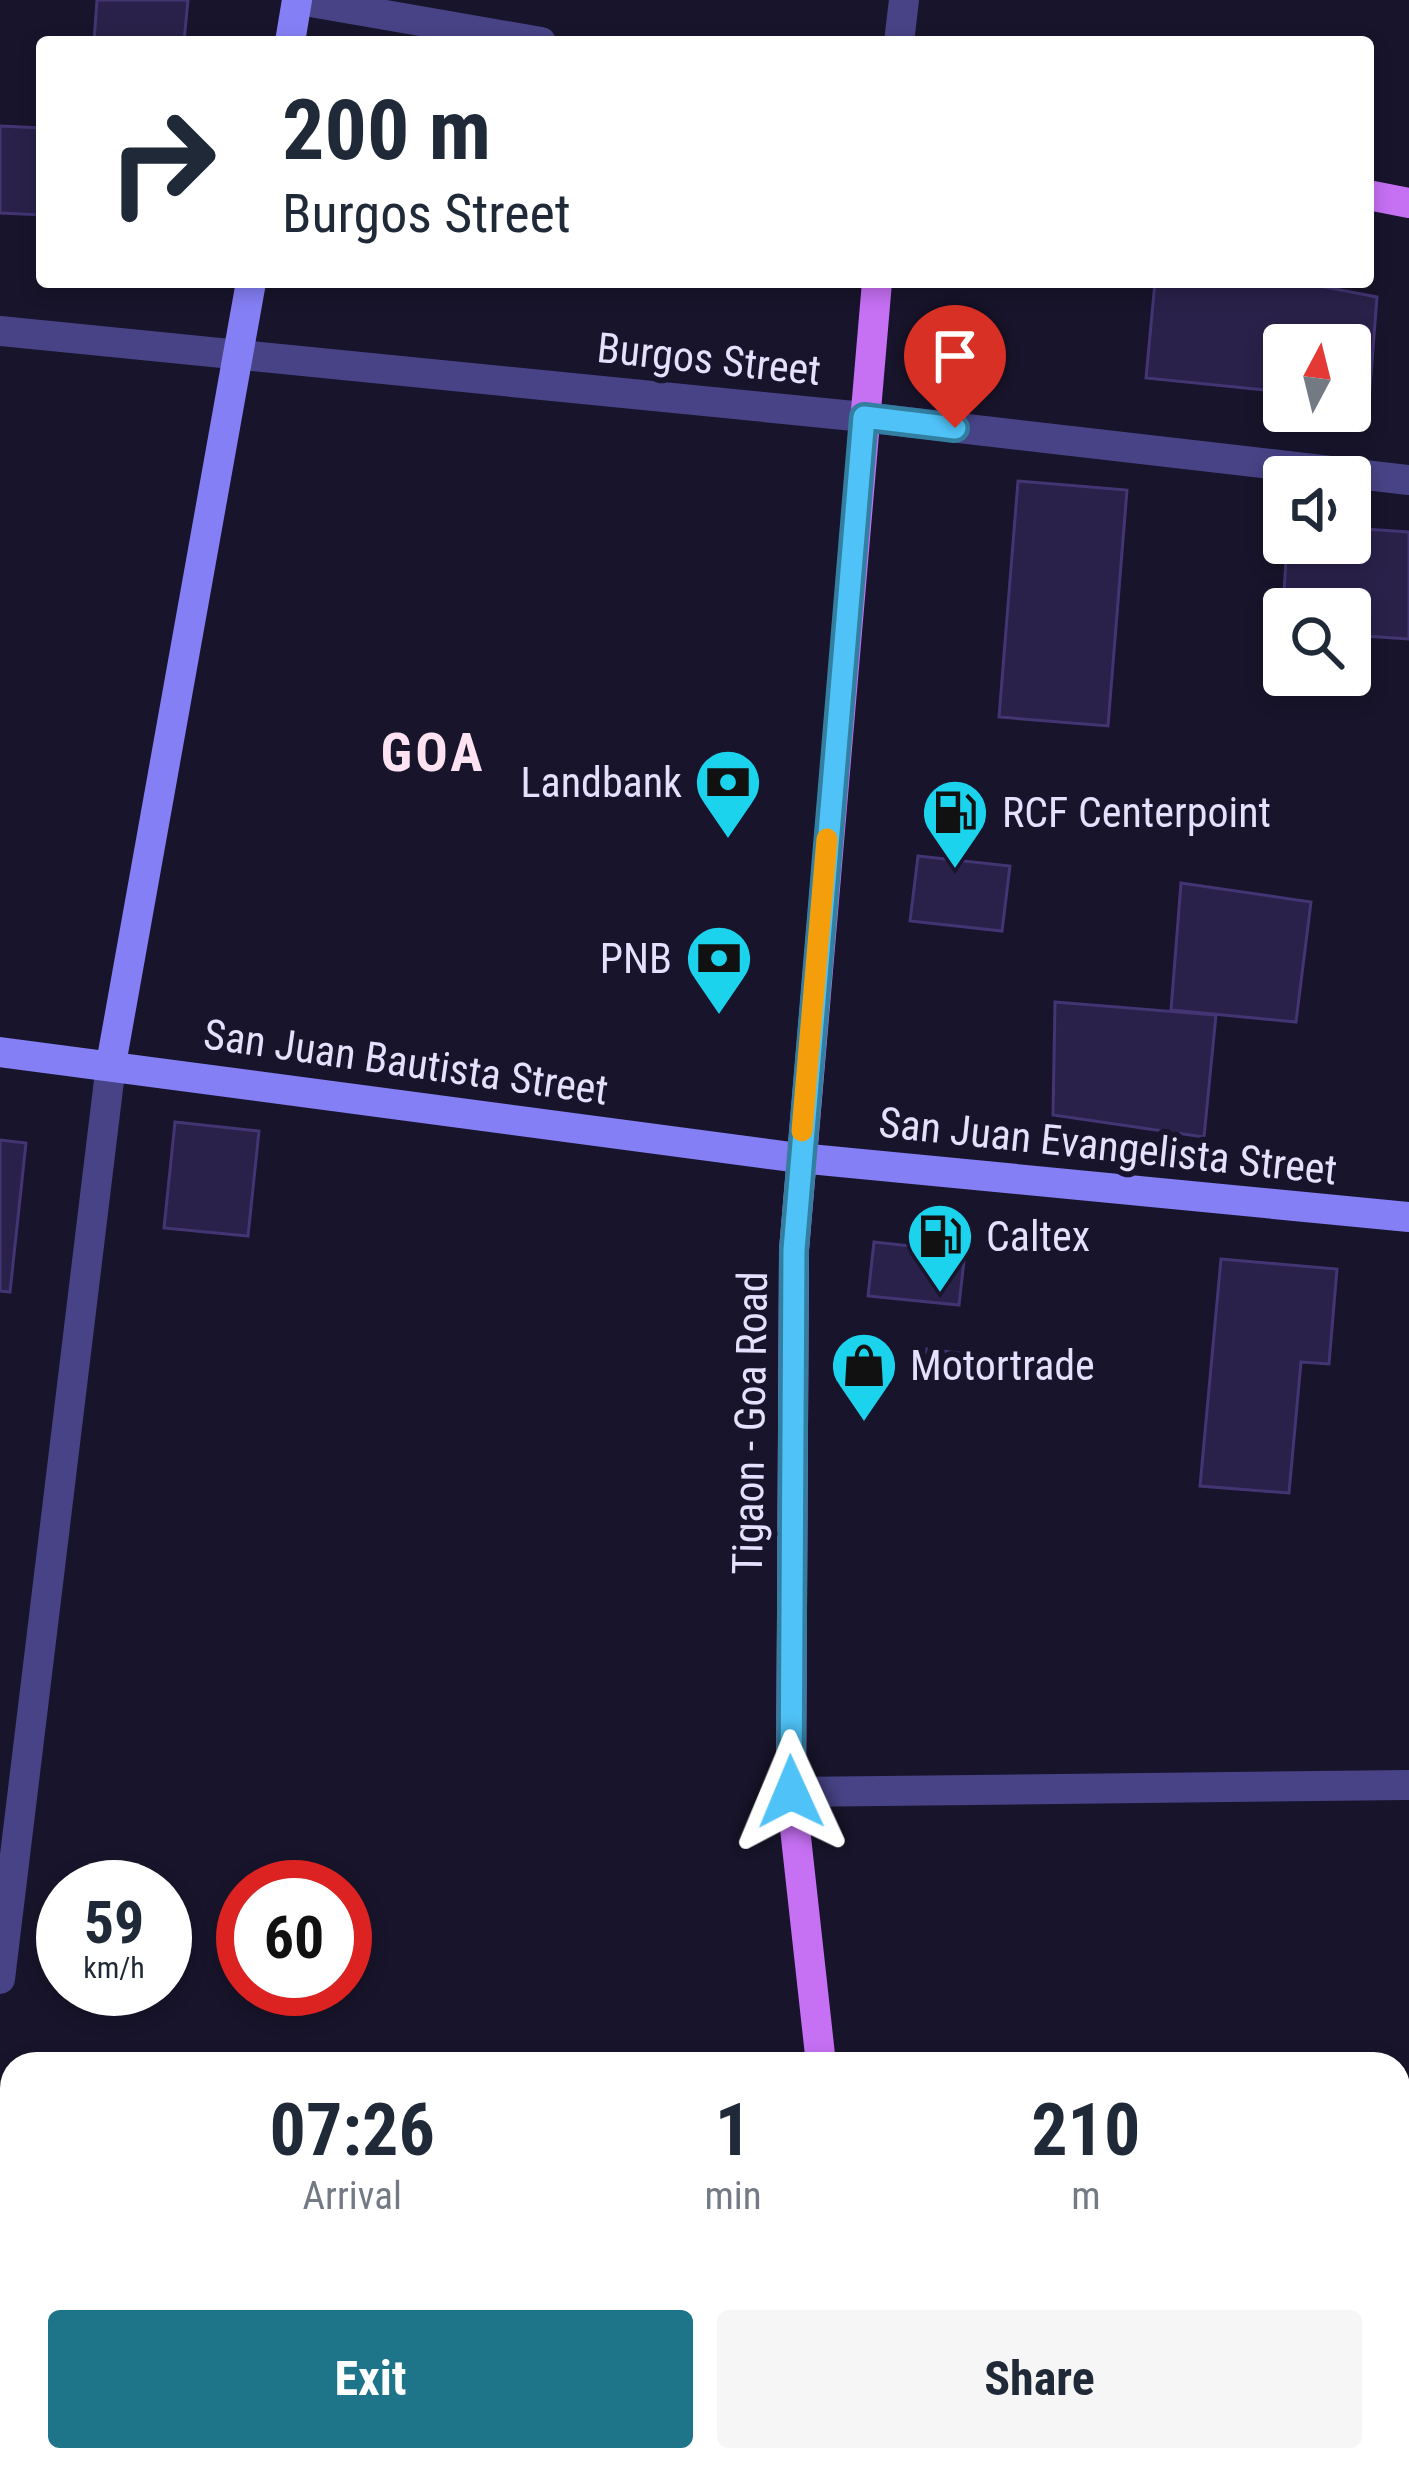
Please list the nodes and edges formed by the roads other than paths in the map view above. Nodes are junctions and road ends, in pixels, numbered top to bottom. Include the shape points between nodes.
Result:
1 (298, 0) edge
2 (904, 0) edge
3 (291, 36) edge
4 (506, 36) edge
5 (900, 36) edge
6 (1374, 196) edge
7 (1409, 203) edge
8 (250, 288) edge
9 (876, 288) edge
10 (0, 332) edge
11 (240, 353) junction
12 (864, 417) junction
13 (1409, 479) edge
14 (0, 1052) edge
15 (111, 1064) junction
16 (800, 1158) junction
17 (1409, 1217) edge
18 (1409, 1785) edge
19 (791, 1792) junction
20 (0, 1979) edge
21 (820, 2052) edge

1 - 3 street
1 - 4 street
2 - 5 street
6 - 7 main road
8 - 11 street
9 - 12 main road, Tigaon - Goa Road
10 - 11 street, Burgos Street
11 - 12 street, Burgos Street
11 - 15 street
12 - 13 street, Burgos Street
12 - 16 main road, Tigaon - Goa Road
14 - 15 street, San Juan Bautista Street
15 - 16 street, San Juan Bautista Street
15 - 20 street
16 - 17 street, San Juan Evangelista Street
16 - 19 main road, Tigaon - Goa Road
18 - 19 street
19 - 21 main road, Tigaon - Goa Road

